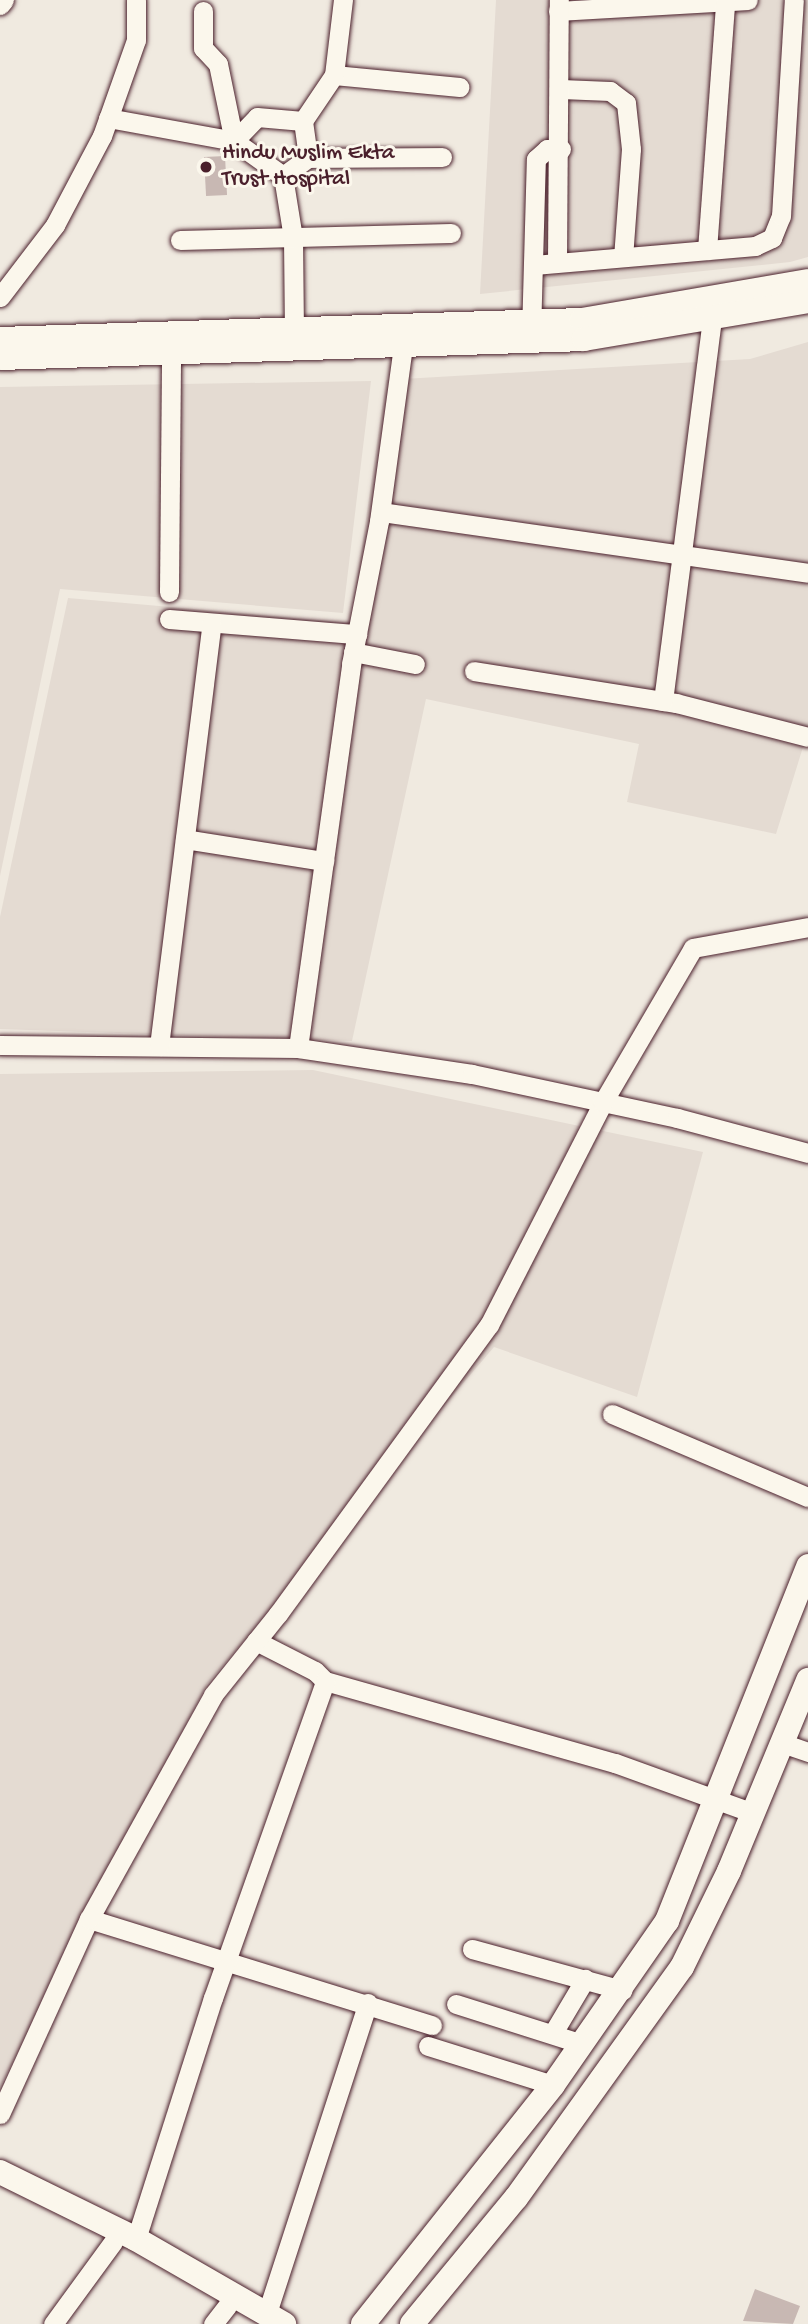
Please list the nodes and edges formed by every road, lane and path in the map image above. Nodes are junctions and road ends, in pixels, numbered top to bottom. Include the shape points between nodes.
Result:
1 (4, 0) edge
2 (136, 0) edge
3 (343, 0) edge
4 (748, 0) edge
5 (794, 0) edge
6 (725, 2) junction
7 (0, 5) edge
8 (559, 5) edge
9 (203, 11) dead end
10 (334, 75) junction
11 (459, 87) dead end
12 (561, 89) junction
13 (108, 118) junction
14 (303, 121) junction
15 (234, 141) junction
16 (561, 149) junction
17 (442, 157) dead end
18 (308, 159) junction
19 (283, 176) junction
20 (451, 233) dead end
21 (293, 238) junction
22 (180, 240) dead end
23 (707, 250) junction
24 (622, 257) junction
25 (557, 262) junction
26 (534, 265) junction
27 (808, 281) edge
28 (0, 297) edge
29 (808, 301) edge
30 (712, 318) junction
31 (294, 329) junction
32 (531, 331) junction
33 (0, 339) edge
34 (403, 345) junction
35 (171, 353) junction
36 (0, 358) edge
37 (381, 512) junction
38 (683, 552) junction
39 (808, 573) edge
40 (169, 592) dead end
41 (169, 620) dead end
42 (212, 622) junction
43 (355, 643) junction
44 (415, 664) dead end
45 (474, 671) dead end
46 (663, 701) junction
47 (808, 736) edge
48 (185, 839) junction
49 (324, 861) junction
50 (808, 927) edge
51 (0, 1045) edge
52 (159, 1046) junction
53 (298, 1048) junction
54 (603, 1102) junction
55 (808, 1153) edge
56 (612, 1414) dead end
57 (808, 1497) edge
58 (808, 1566) edge
59 (256, 1642) junction
60 (325, 1681) junction
61 (808, 1682) edge
62 (782, 1743) junction
63 (808, 1752) edge
64 (718, 1799) junction
65 (753, 1813) junction
66 (89, 1919) junction
67 (472, 1949) dead end
68 (227, 1959) junction
69 (585, 1979) junction
70 (622, 1990) junction
71 (368, 2003) junction
72 (456, 2004) dead end
73 (432, 2025) dead end
74 (552, 2033) junction
75 (582, 2044) junction
76 (428, 2046) dead end
77 (553, 2085) junction
78 (0, 2114) edge
79 (0, 2172) edge
80 (0, 2189) edge
81 (125, 2241) junction
82 (220, 2315) edge
83 (270, 2320) edge
84 (53, 2324) edge
85 (363, 2324) edge
86 (412, 2324) edge

1 - 7 street
2 - 13 street via 136,40
3 - 10 street
4 - 6 street
5 - 23 street via 778,230 755,246
6 - 8 street
6 - 23 street
8 - 12 street
9 - 15 street via 203,48 218,64
10 - 11 street
10 - 14 street
12 - 16 street
12 - 24 street via 610,91 626,103 631,149
13 - 15 street
13 - 28 street via 55,225
14 - 15 street via 257,117
14 - 18 street
15 - 19 street
16 - 25 street
16 - 26 street via 547,149 536,159
17 - 18 street
18 - 19 street
19 - 21 street
20 - 21 street
21 - 22 street
21 - 31 street
23 - 24 street
24 - 25 street
25 - 26 street
26 - 32 street
27 - 32 main road
29 - 30 main road
30 - 32 main road via 584,339
30 - 38 street
31 - 32 main road
31 - 33 main road
32 - 34 main road
34 - 35 main road
34 - 37 street
35 - 36 main road
35 - 40 street
37 - 38 street
37 - 43 street
38 - 39 street
38 - 46 street
41 - 42 street
42 - 43 street
42 - 48 street
43 - 44 street
43 - 49 street
45 - 46 street
46 - 47 street
48 - 49 street
48 - 52 street
49 - 53 street
50 - 54 street via 693,947
51 - 52 street
52 - 53 street
53 - 54 street via 472,1074
54 - 55 street
54 - 59 street via 489,1325
56 - 57 street
58 - 64 main road
59 - 60 street via 315,1671
59 - 66 street via 213,1695
60 - 64 street via 615,1763
60 - 68 street
61 - 62 main road
62 - 63 street
62 - 65 main road
64 - 65 street
64 - 70 main road via 667,1920
65 - 86 main road via 682,1967 516,2198
66 - 68 street
66 - 78 street
67 - 69 street
68 - 71 street
68 - 81 street
69 - 70 street
69 - 74 street
70 - 75 main road
71 - 73 street
71 - 83 street
72 - 74 street
74 - 75 street
75 - 77 main road
76 - 77 street
77 - 85 main road
79 - 81 main road
80 - 81 main road
81 - 82 main road
81 - 83 main road
81 - 84 street
82 - 83 main road

